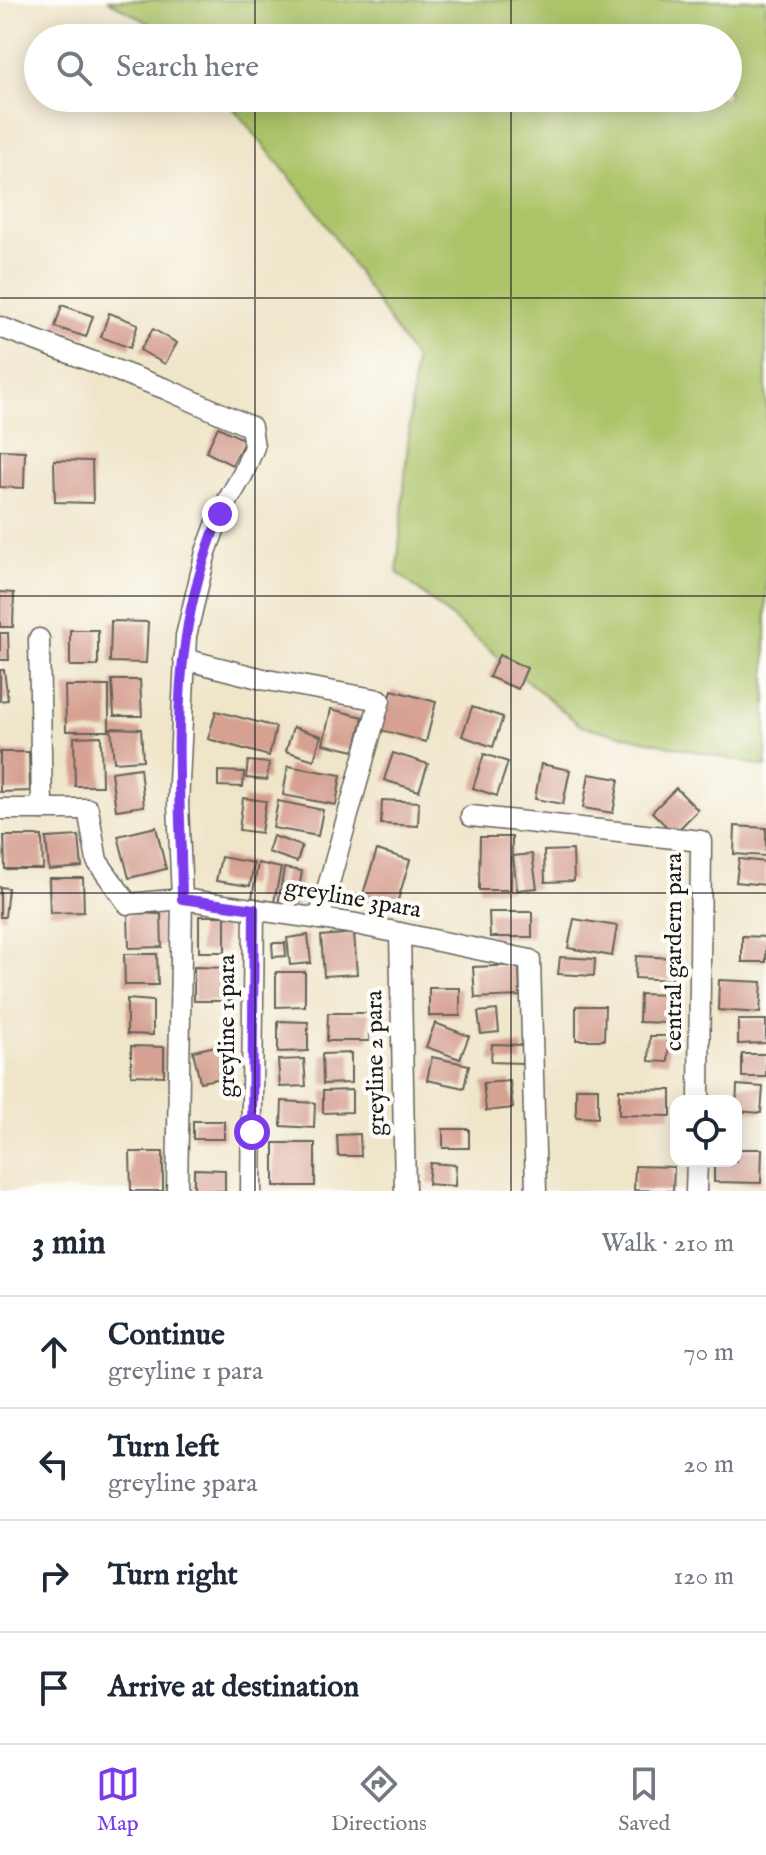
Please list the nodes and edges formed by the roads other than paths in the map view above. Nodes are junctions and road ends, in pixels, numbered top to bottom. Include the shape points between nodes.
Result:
1 (0, 327) edge
2 (39, 639) dead end
3 (184, 659) junction
4 (0, 809) edge
5 (42, 809) junction
6 (471, 816) dead end
7 (182, 899) junction
8 (254, 909) junction
9 (319, 919) junction
10 (400, 933) junction
11 (699, 1095) edge
12 (697, 1167) edge
13 (177, 1191) edge
14 (251, 1191) edge
15 (405, 1191) edge
16 (536, 1191) edge
17 (696, 1191) edge

1 - 3 street via 251,427 254,447 206,552
2 - 5 street
3 - 7 street via 178,804
3 - 9 street via 380,700
4 - 5 street, greyline 3para
5 - 7 street, greyline 3para via 88,809 97,861 128,904
6 - 11 street, central gardern para via 701,841
7 - 8 street, greyline 3para
7 - 13 street
8 - 9 street, greyline 3para
8 - 14 street, greyline 1 para
9 - 10 street, greyline 3para
10 - 15 street, greyline 2 para
10 - 16 street, greyline 3para via 530,960
12 - 17 street

